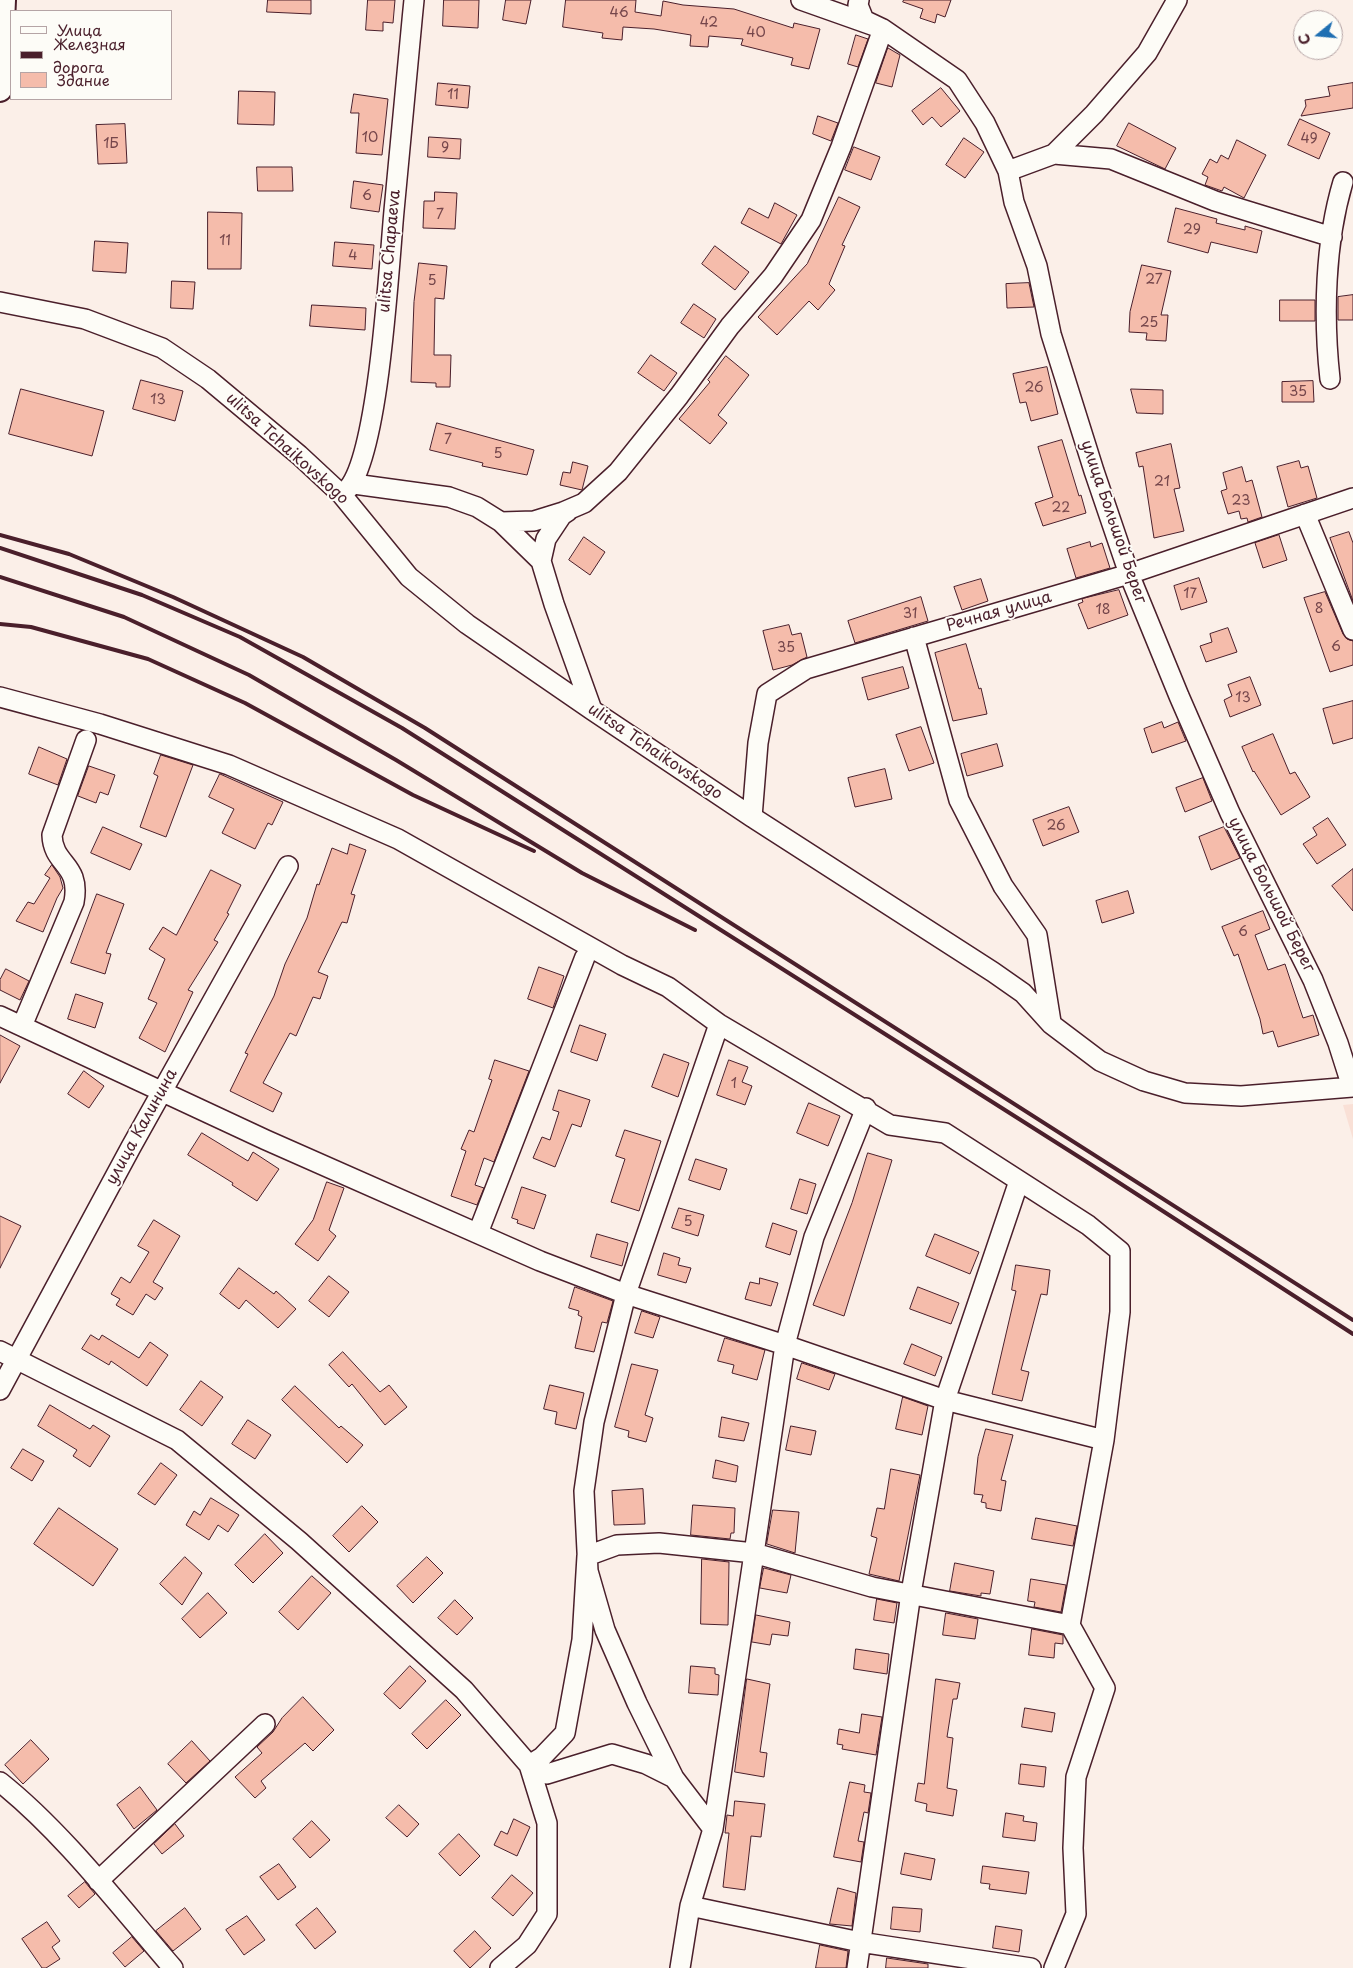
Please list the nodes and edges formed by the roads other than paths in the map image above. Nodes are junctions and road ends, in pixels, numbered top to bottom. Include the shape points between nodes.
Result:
1 (4, 0) edge
2 (414, 0) edge
3 (800, 0) edge
4 (859, 0) edge
5 (1177, 0) edge
6 (883, 29) junction
7 (0, 90) edge
8 (1054, 154) junction
9 (1008, 171) junction
10 (1343, 182) dead end
11 (1332, 237) junction
12 (3, 303) edge
13 (1330, 379) dead end
14 (348, 489) junction
15 (1353, 498) edge
16 (584, 503) junction
17 (1305, 514) junction
18 (501, 522) junction
19 (541, 561) junction
20 (1130, 574) junction
21 (1353, 630) edge
22 (914, 637) junction
23 (0, 697) edge
24 (592, 710) junction
25 (86, 740) dead end
26 (752, 817) junction
27 (288, 866) dead end
28 (586, 957) dead end
29 (0, 1016) edge
30 (719, 1024) junction
31 (1051, 1024) junction
32 (22, 1026) junction
33 (1352, 1087) edge
34 (161, 1093) junction
35 (866, 1108) junction
36 (1019, 1180) junction
37 (478, 1233) junction
38 (626, 1294) junction
39 (785, 1345) junction
40 (0, 1351) edge
41 (17, 1361) junction
42 (0, 1390) edge
43 (945, 1400) junction
44 (1104, 1440) junction
45 (754, 1553) junction
46 (587, 1556) junction
47 (911, 1593) junction
48 (1070, 1625) junction
49 (265, 1724) dead end
50 (528, 1765) junction
51 (674, 1778) junction
52 (0, 1782) edge
53 (713, 1829) junction
54 (98, 1881) junction
55 (690, 1906) junction
56 (860, 1942) junction
57 (173, 1968) edge
58 (500, 1968) edge
59 (680, 1968) edge
60 (857, 1968) edge
61 (1030, 1968) edge
62 (1054, 1968) edge

1 - 7 street
2 - 14 street, ulitsa Chapaeva via 381,357 368,435
3 - 6 street
4 - 6 street via 864,20
5 - 8 street via 1147,54
6 - 9 street, улица Большой Берег via 956,80 985,123
6 - 16 street via 811,220 773,276 730,326 667,411 618,472
8 - 9 street
8 - 11 street via 1111,159 1216,201
9 - 20 street, улица Большой Берег via 1014,202 1037,266 1051,334
10 - 11 street
11 - 13 street via 1326,302
12 - 14 street, ulitsa Tchaikovskogo via 85,319 162,348 208,380 299,455
14 - 18 street via 450,496
14 - 24 street, ulitsa Tchaikovskogo via 409,577 438,602
15 - 17 street, Речная улица
16 - 18 street via 534,521
16 - 19 street via 562,515 546,539
17 - 20 street, Речная улица
17 - 21 street
18 - 19 street
19 - 24 street
20 - 22 street, Речная улица
20 - 33 street, улица Большой Берег via 1230,812 1314,980
22 - 26 street, Речная улица via 806,669 767,694 758,743
22 - 31 street via 959,800 1003,886 1037,935
23 - 30 street via 100,724 229,765 398,839 622,965 668,987
24 - 26 street, ulitsa Tchaikovskogo
25 - 32 street via 52,835 52,847 74,876 74,902
26 - 31 street, ulitsa Tchaikovskogo via 993,972 1023,993
27 - 34 street, улица Калинина
28 - 37 street
29 - 32 street
30 - 35 street
30 - 38 street
31 - 33 street, ulitsa Tchaikovskogo via 1100,1060 1144,1081 1185,1093 1240,1096
32 - 34 street
34 - 37 street
34 - 41 street, улица Калинина
35 - 36 street via 890,1125 945,1133
35 - 39 street via 814,1237
36 - 43 street
36 - 44 street via 1088,1225 1120,1251 1120,1312
37 - 38 street
38 - 39 street
38 - 46 street via 593,1431 584,1491
39 - 43 street
39 - 45 street
40 - 41 street
41 - 42 street, улица Калинина
41 - 50 street via 177,1440 299,1541 464,1690
43 - 44 street
43 - 47 street
44 - 48 street
45 - 46 street via 659,1543 617,1545
45 - 47 street via 872,1587
45 - 53 street
46 - 50 street via 582,1640 564,1733 542,1757
46 - 51 street via 588,1571 605,1630
47 - 48 street
47 - 56 street
48 - 62 street via 1105,1688 1076,1777 1073,1848 1076,1914
49 - 54 street
50 - 51 street via 547,1774 612,1754 646,1764
50 - 58 street via 547,1823 548,1914 527,1945
51 - 53 street
52 - 54 street via 22,1800
53 - 55 street
54 - 57 street
55 - 56 street
55 - 59 street
56 - 60 street
56 - 61 street

